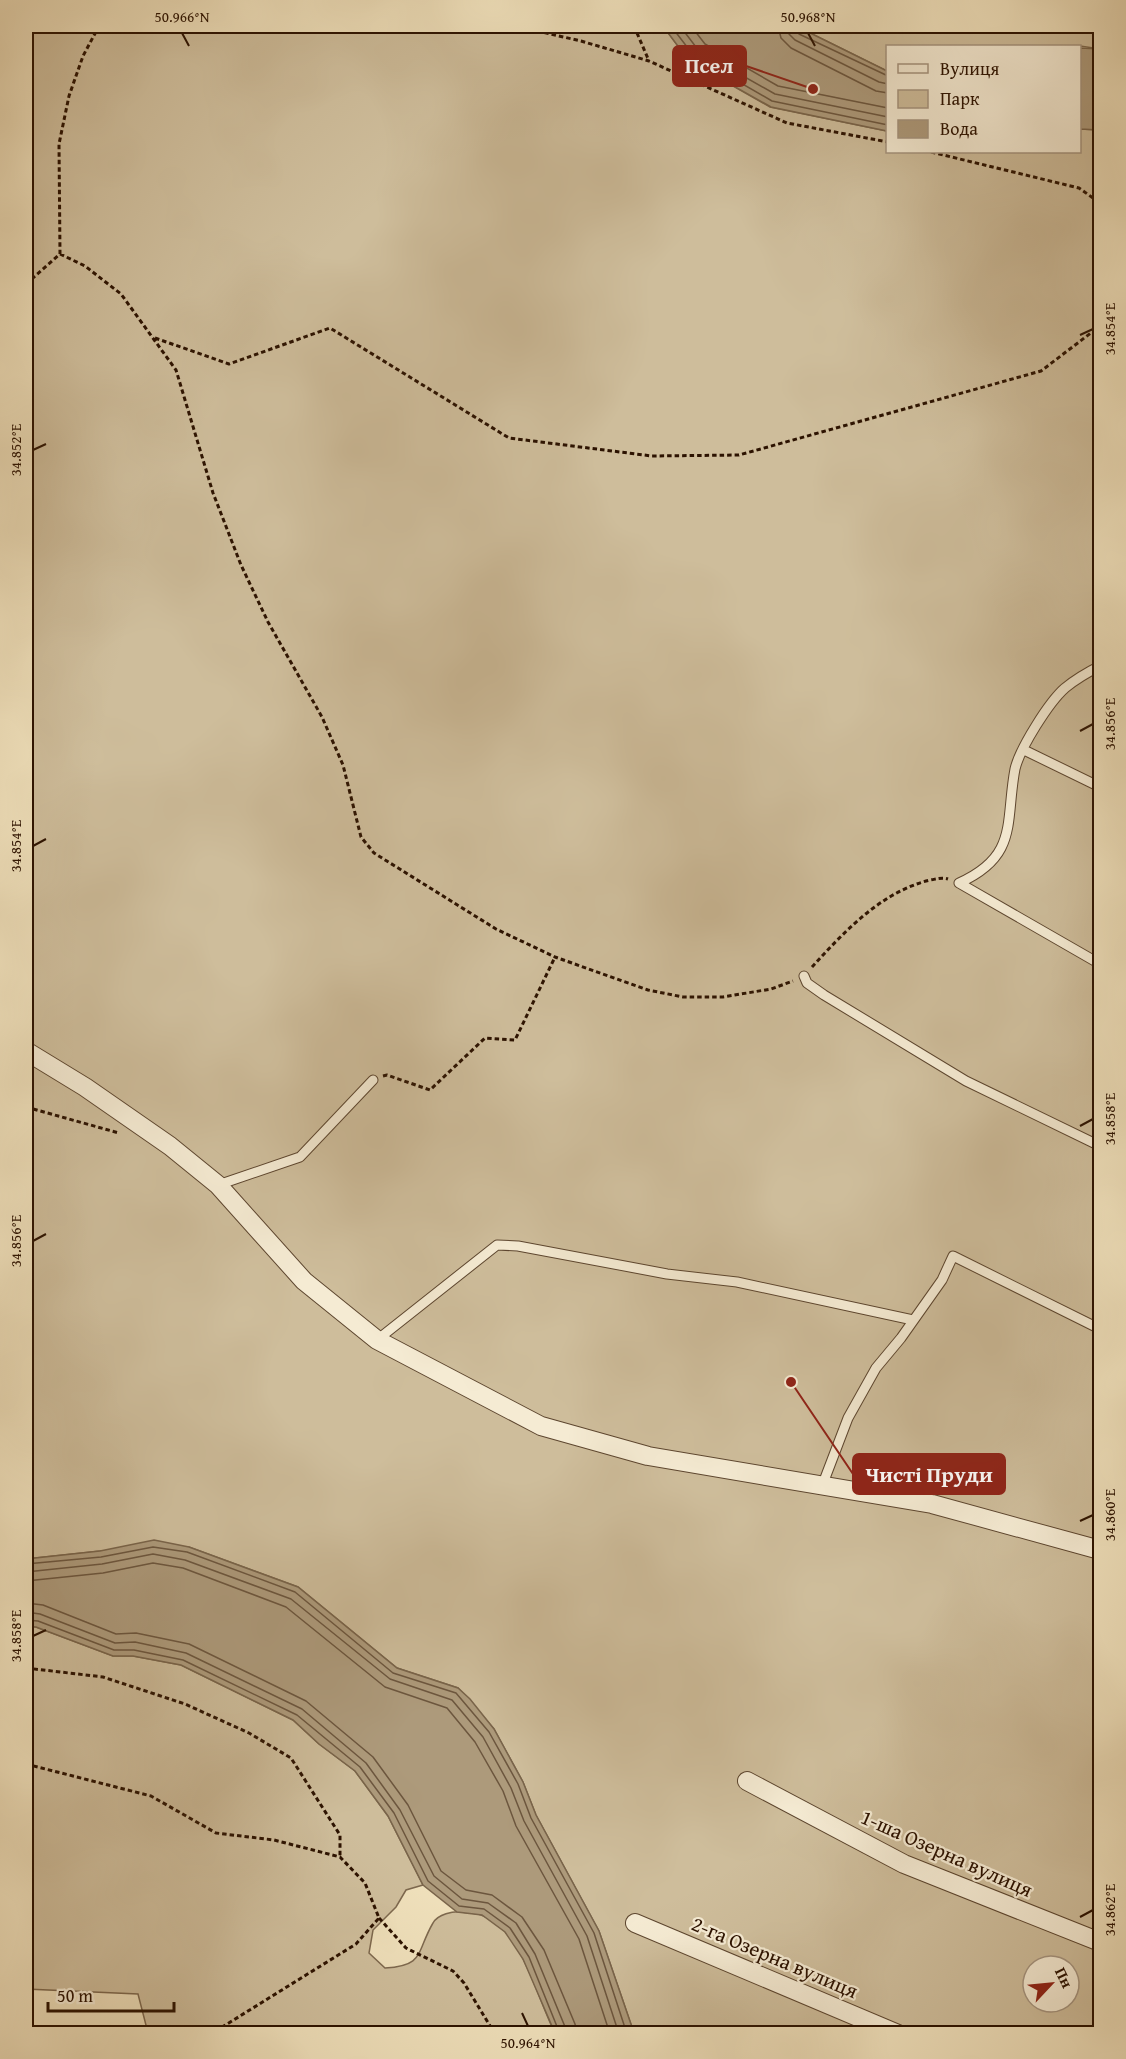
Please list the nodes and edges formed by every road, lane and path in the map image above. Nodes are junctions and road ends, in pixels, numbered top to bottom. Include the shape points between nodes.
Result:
1 (99, 26) edge
2 (515, 26) edge
3 (634, 26) edge
4 (649, 62) junction
5 (886, 142) edge
6 (935, 153) edge
7 (1101, 203) edge
8 (60, 254) junction
9 (26, 284) edge
10 (1101, 326) edge
11 (154, 337) junction
12 (1101, 666) edge
13 (1024, 750) junction
14 (1101, 787) edge
15 (959, 884) junction
16 (555, 957) junction
17 (1101, 964) edge
18 (804, 976) junction
19 (26, 1051) edge
20 (373, 1080) joint
21 (26, 1107) edge
22 (127, 1135) dead end
23 (1101, 1146) edge
24 (218, 1185) junction
25 (913, 1320) junction
26 (1101, 1329) edge
27 (377, 1340) junction
28 (822, 1486) junction
29 (1101, 1550) edge
30 (26, 1668) edge
31 (26, 1764) edge
32 (747, 1781) dead end
33 (340, 1857) junction
34 (379, 1918) junction
35 (634, 1923) dead end
36 (1101, 1942) edge
37 (211, 2034) edge
38 (495, 2034) edge
39 (898, 2034) edge

1 - 8 path via 69,96 59,144
2 - 4 path
3 - 4 path
4 - 5 path via 787,123
6 - 7 path via 1079,188
8 - 9 path
8 - 11 path via 85,266 121,294
10 - 11 path via 1041,372 739,455 706,456 652,456 509,438 330,328 229,364
11 - 16 path via 176,370 213,494 241,565 322,717 343,765 361,837 374,853 486,923
12 - 13 lane via 1063,690
13 - 14 lane
13 - 15 lane via 1016,766 1007,838 996,857
15 - 17 lane
15 - 18 path via 944,877 919,883 891,897 863,915
16 - 18 path via 648,990 683,997 723,997 771,989
16 - 20 path via 515,1040 484,1038 429,1090 387,1075
18 - 23 lane via 807,983 824,995 966,1081
19 - 24 street via 85,1087
20 - 24 lane via 300,1156
21 - 22 path
24 - 27 street via 304,1281
25 - 26 lane via 942,1280 953,1256
25 - 27 lane via 736,1282 497,1245
25 - 28 lane via 876,1368 848,1418
27 - 28 street via 541,1426 648,1456
28 - 29 street via 932,1504
30 - 33 path via 102,1677 185,1704 258,1738 291,1758 340,1834
31 - 33 path via 152,1796 216,1833 274,1840
32 - 36 street, 1-ша Озерна вулиця via 904,1864
33 - 34 path via 365,1883
34 - 37 path via 356,1944
34 - 38 path via 406,1948 453,1971
35 - 39 street, 2-га Озерна вулиця

